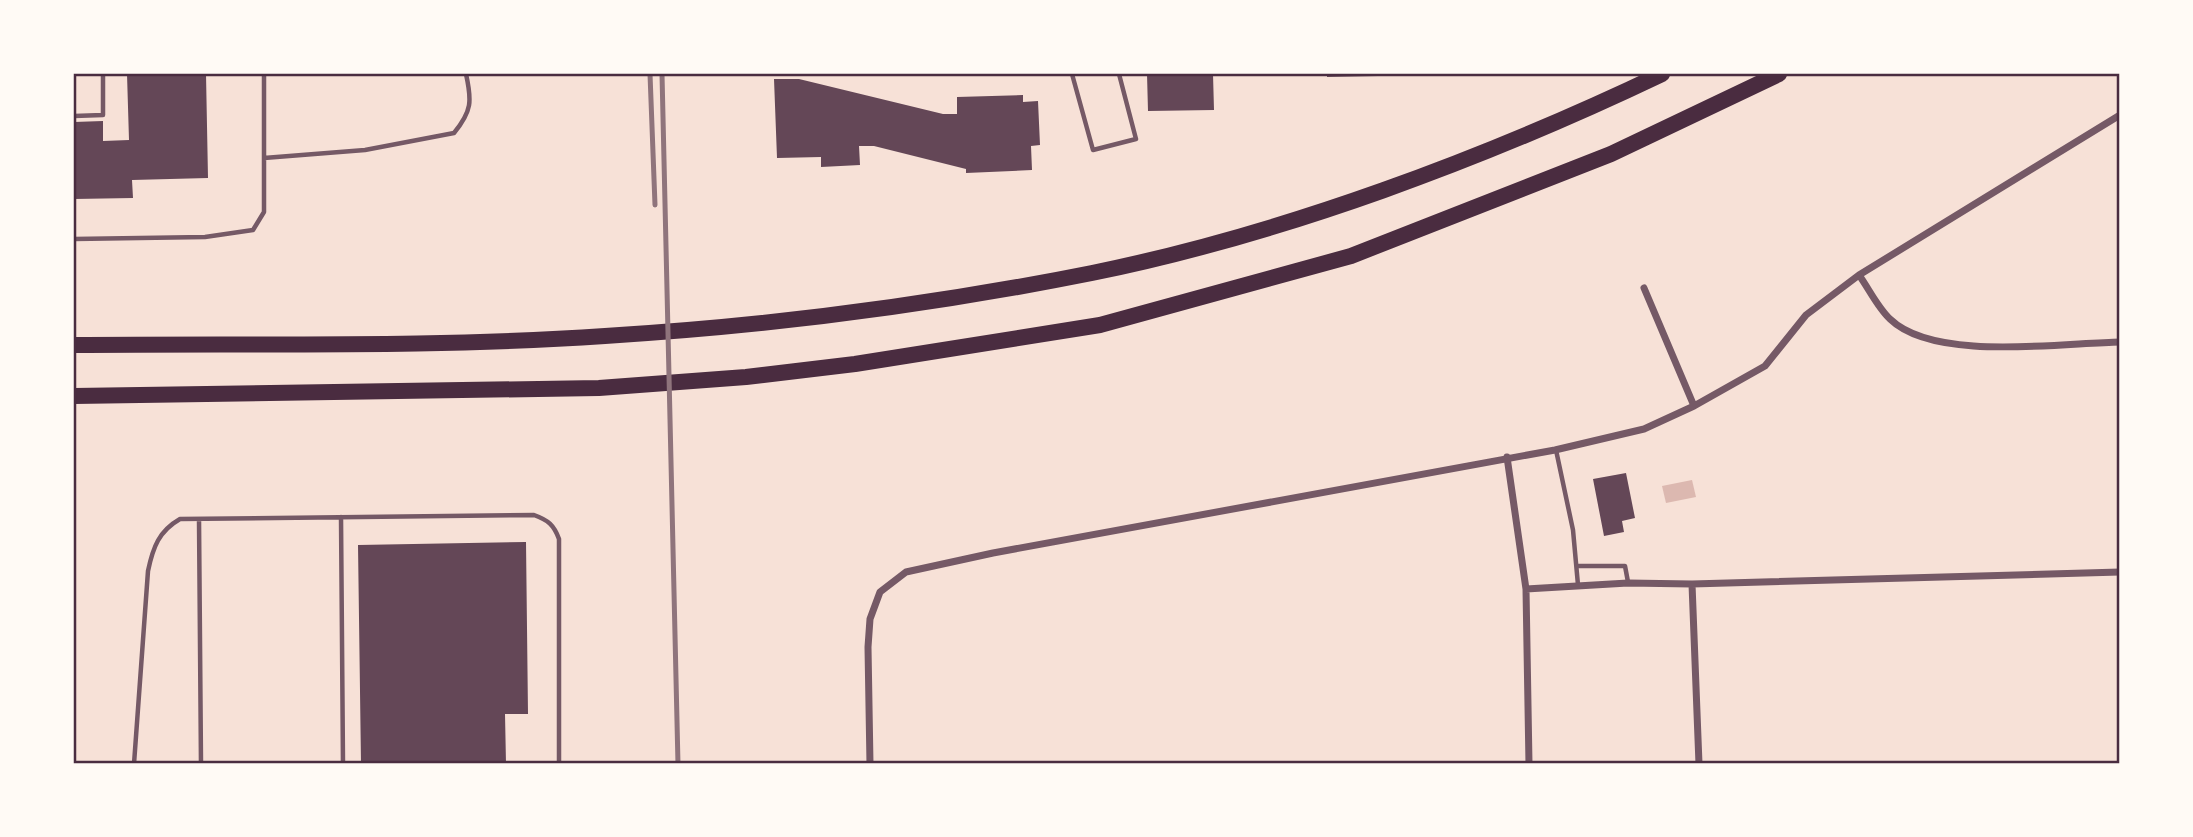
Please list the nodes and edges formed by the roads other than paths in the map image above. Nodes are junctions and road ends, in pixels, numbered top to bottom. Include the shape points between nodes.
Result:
1 (103, 74) edge
2 (264, 74) edge
3 (466, 74) edge
4 (1072, 74) edge
5 (1119, 74) edge
6 (1662, 74) edge
7 (1779, 74) edge
8 (2119, 115) edge
9 (74, 116) edge
10 (264, 158) junction
11 (74, 239) edge
12 (1859, 275) junction
13 (1644, 288) dead end
14 (2119, 342) edge
15 (74, 345) edge
16 (74, 396) edge
17 (1694, 406) junction
18 (1555, 450) junction
19 (1507, 457) junction
20 (341, 517) junction
21 (200, 519) junction
22 (1577, 566) junction
23 (2119, 572) edge
24 (1628, 583) junction
25 (1692, 584) junction
26 (1578, 585) junction
27 (1526, 589) junction
28 (134, 764) edge
29 (201, 764) edge
30 (343, 764) edge
31 (559, 764) edge
32 (870, 764) edge
33 (1529, 764) edge
34 (1699, 764) edge

1 - 9 lane via 103,115
2 - 10 lane
3 - 10 lane via 469,115 454,133 365,150
4 - 5 lane via 1093,150 1136,139
6 - 15 highway via 1591,108 1337,205 1093,273 859,311 603,337
7 - 16 highway via 1611,154 1351,256 1100,325 855,364 599,388
8 - 12 street
10 - 11 lane via 264,212 253,230 205,237
12 - 14 street via 1890,320 1925,340 1962,347
12 - 17 street via 1806,315 1765,366
13 - 17 street
17 - 18 street via 1644,429
18 - 19 street
18 - 22 lane
19 - 27 street
19 - 32 street via 906,572 880,592 870,619
20 - 21 lane
20 - 30 lane
20 - 31 lane via 534,514 555,529 559,539
21 - 28 lane via 180,519 165,528 151,555
21 - 29 lane
22 - 24 lane via 1625,566
22 - 26 lane
23 - 25 street
24 - 25 street
24 - 26 street
25 - 34 street
26 - 27 street
27 - 33 street

